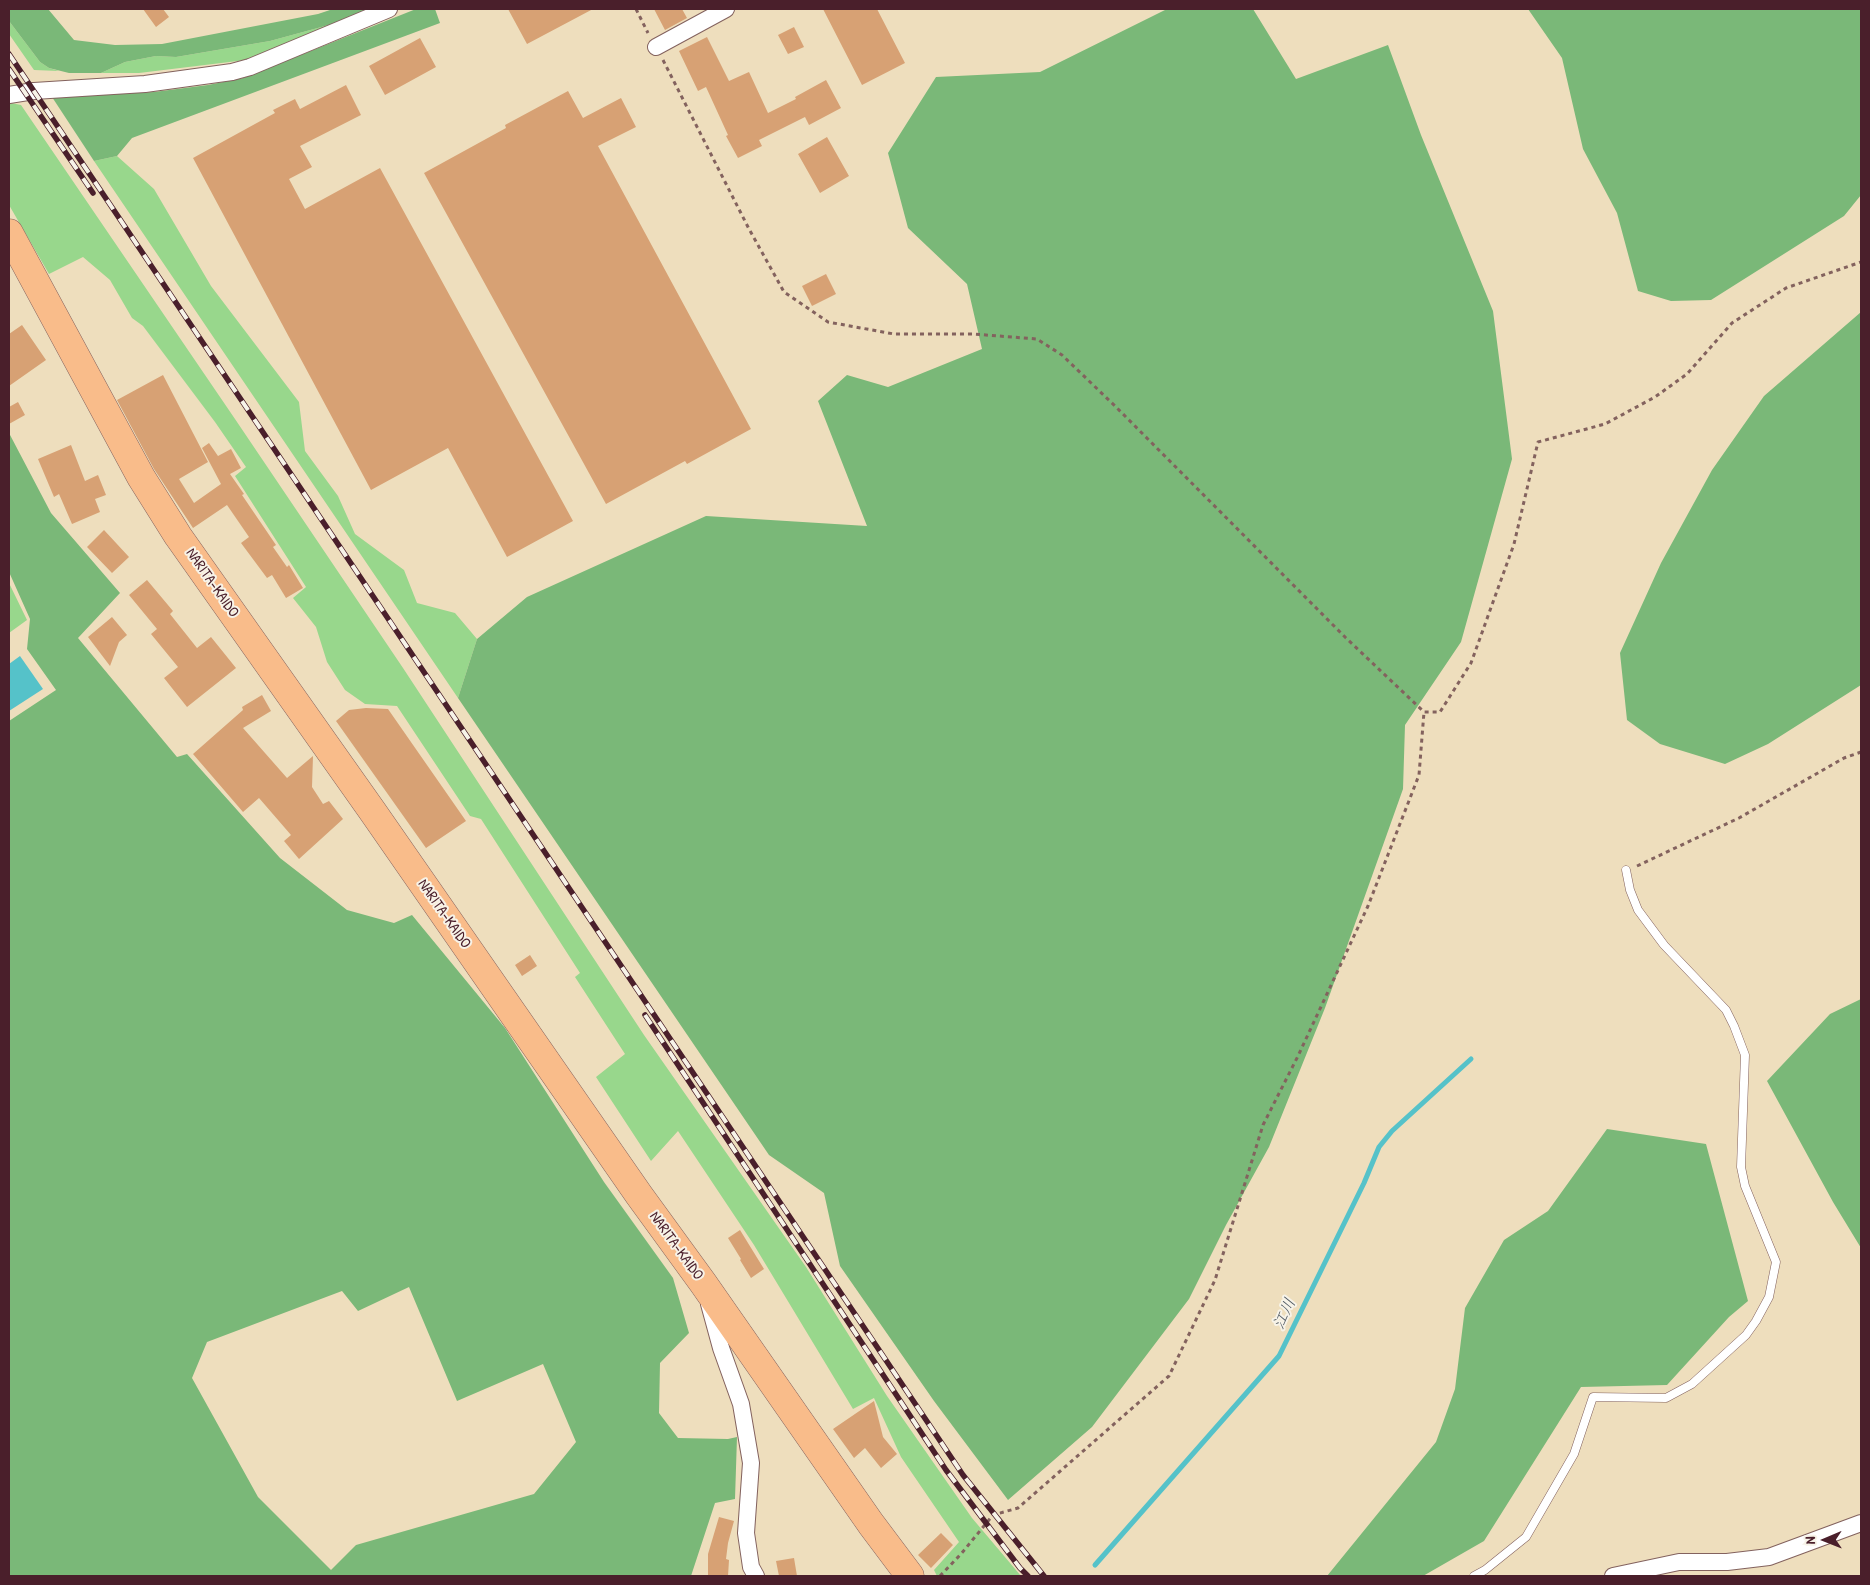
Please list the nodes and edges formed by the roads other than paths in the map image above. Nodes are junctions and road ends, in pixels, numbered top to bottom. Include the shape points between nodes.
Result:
1 (389, 9) edge
2 (726, 9) edge
3 (656, 47) road end
4 (9, 95) edge
5 (9, 234) edge
6 (1626, 870) road end
7 (703, 1283) junction
8 (1861, 1523) edge
9 (756, 1576) edge
10 (910, 1576) edge
11 (1474, 1576) edge
12 (1613, 1576) edge

1 - 4 street via 232,72 145,84
2 - 3 street
5 - 7 highway, NARITA-KAIDO via 141,477 178,536
6 - 11 lane via 1638,910 1664,945 1726,1010 1734,1026 1745,1055 1741,1167 1745,1186 1776,1262 1768,1296 1756,1321 1746,1335 1692,1384 1666,1398 1593,1397 1574,1454 1526,1537
7 - 9 street via 741,1404 751,1463 746,1532 751,1567
7 - 10 highway, NARITA-KAIDO
8 - 12 street via 1769,1557 1727,1562 1678,1562

